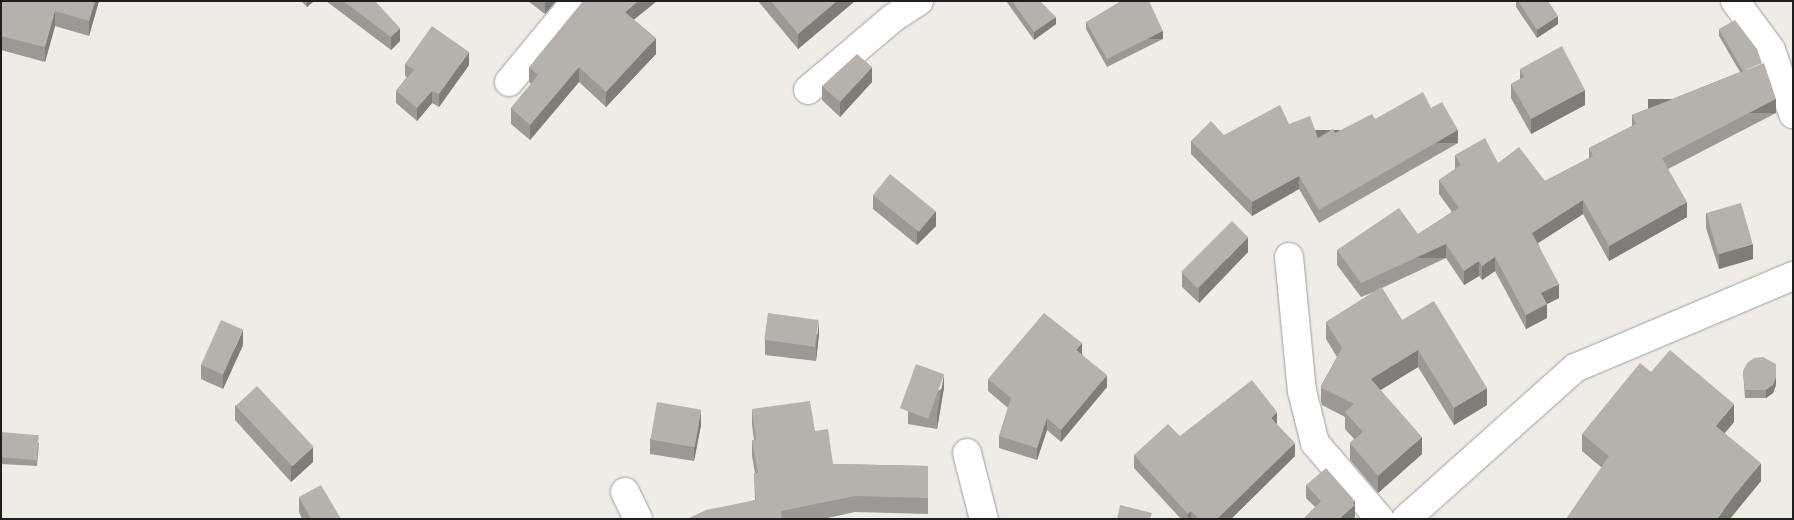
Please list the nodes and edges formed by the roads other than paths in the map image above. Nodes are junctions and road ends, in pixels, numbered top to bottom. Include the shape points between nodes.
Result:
1 (576, 1) edge
2 (919, 1) edge
3 (1735, 1) edge
4 (1787, 78) edge
5 (509, 82) dead end
6 (808, 90) dead end
7 (1793, 114) edge
8 (1288, 257) dead end
9 (1793, 276) edge
10 (967, 453) dead end
11 (625, 492) dead end
12 (638, 519) edge
13 (984, 519) edge
14 (1380, 519) edge
15 (1406, 519) edge

1 - 5 street
2 - 6 street via 893,18
3 - 4 street
4 - 7 street
8 - 14 street via 1302,391 1315,443
9 - 15 street via 1575,368
10 - 13 street
11 - 12 street

